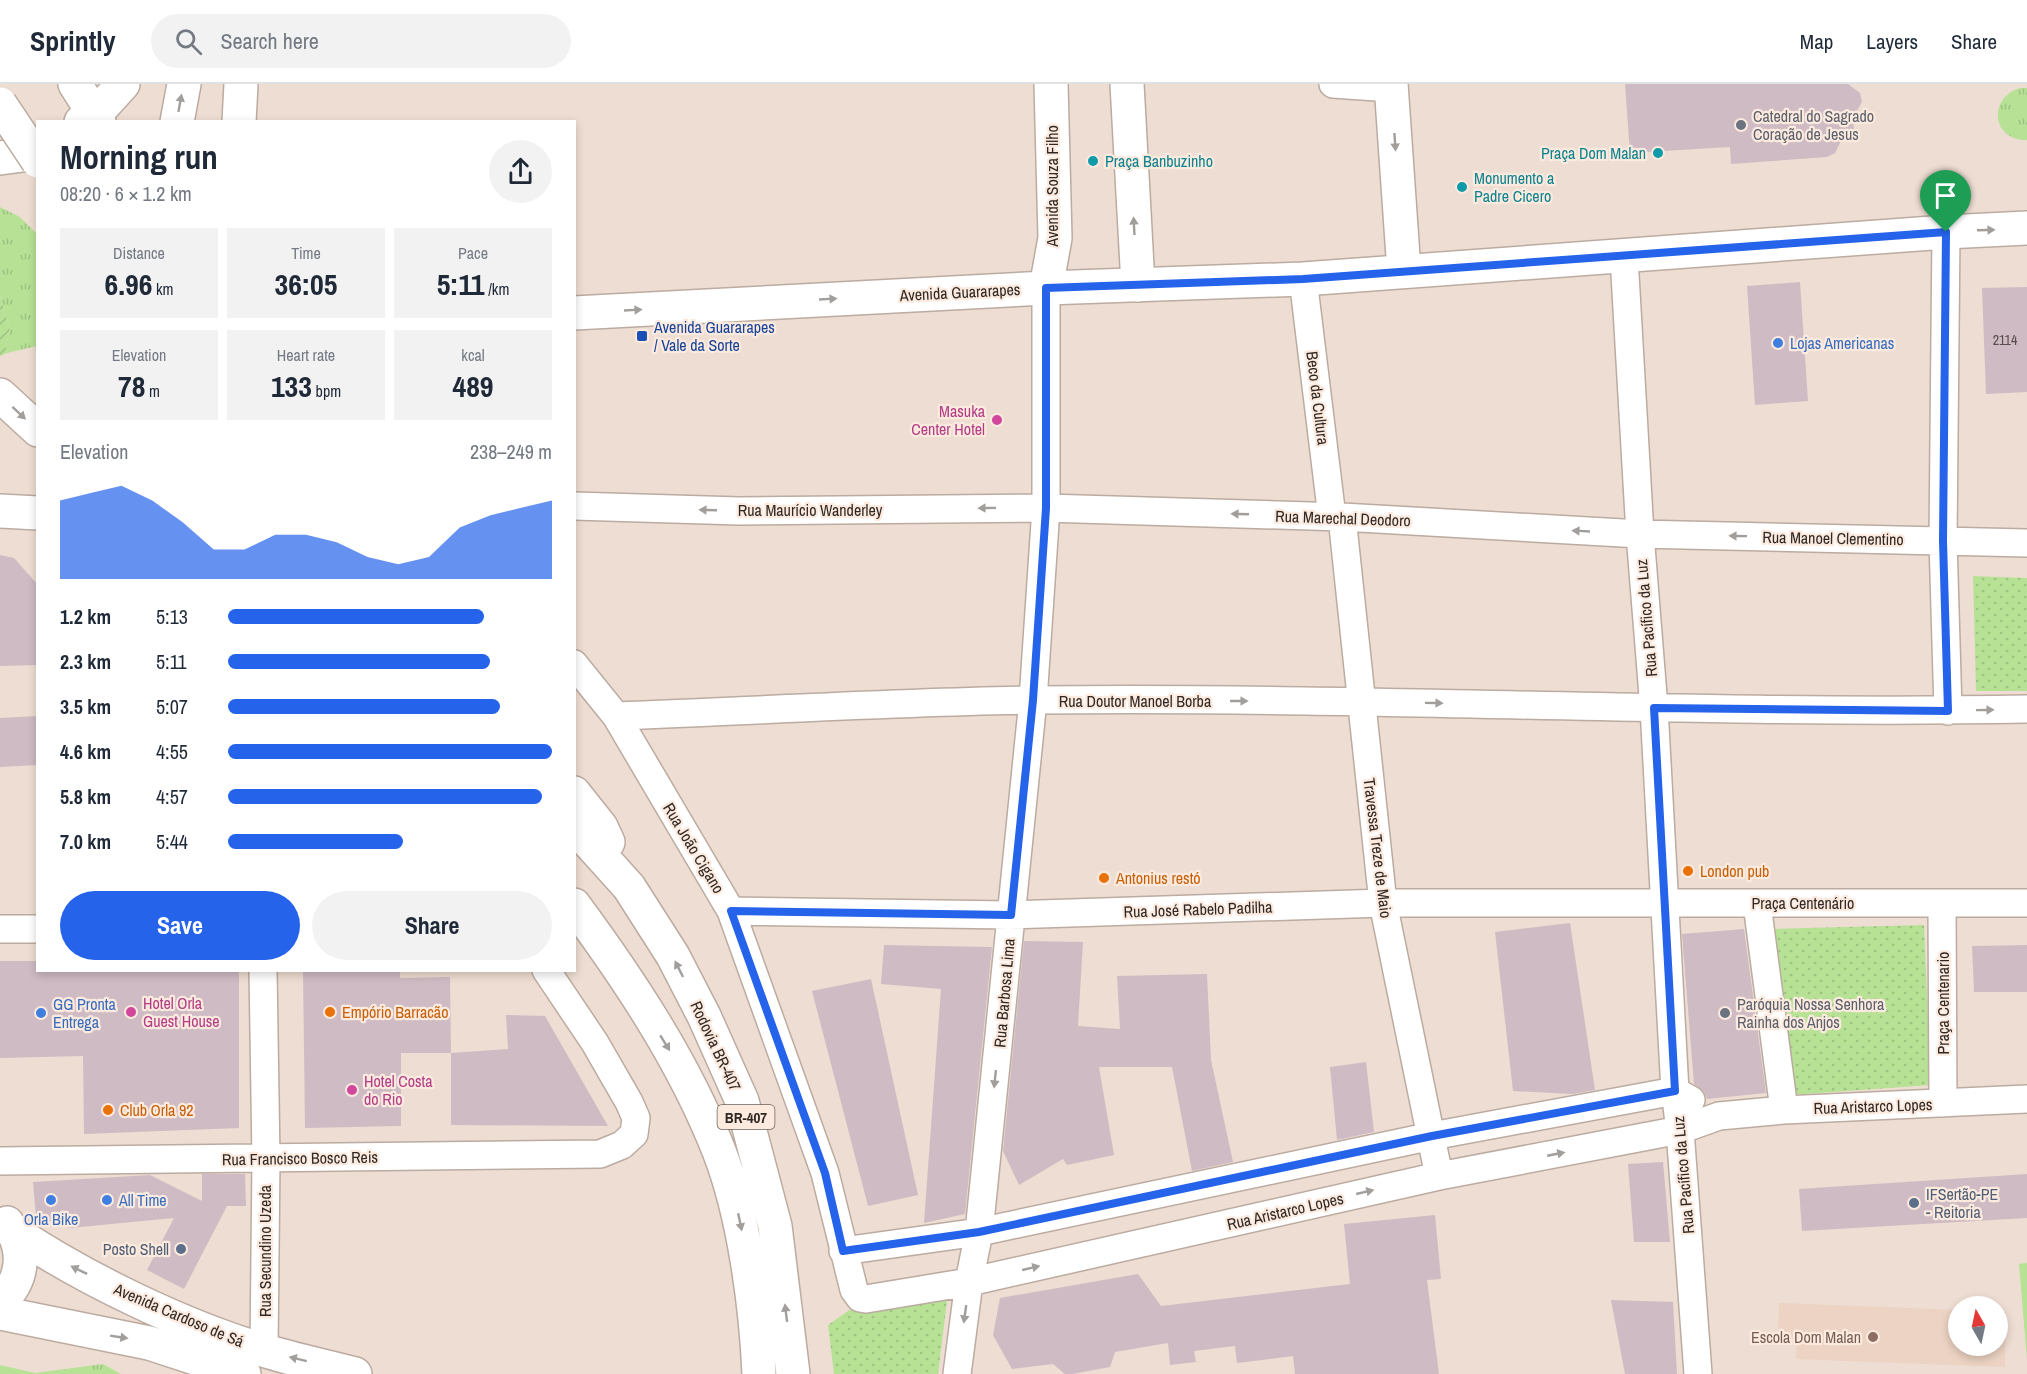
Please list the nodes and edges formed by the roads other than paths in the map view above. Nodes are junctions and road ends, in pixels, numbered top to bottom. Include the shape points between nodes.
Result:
1 (75, 84) edge
2 (123, 84) edge
3 (184, 84) edge
4 (241, 84) edge
5 (1051, 84) edge
6 (1127, 84) edge
7 (1333, 84) edge
8 (1391, 86) edge
9 (0, 104) edge
10 (91, 120) edge
11 (177, 120) edge
12 (239, 120) edge
13 (36, 140) edge
14 (36, 153) edge
15 (0, 157) edge
16 (36, 158) edge
17 (2027, 228) edge
18 (1946, 232) junction
19 (1624, 257) junction
20 (1404, 271) junction
21 (1303, 279) junction
22 (1137, 285) junction
23 (1046, 288) junction
24 (576, 313) edge
25 (0, 395) edge
26 (36, 428) edge
27 (576, 506) edge
28 (1046, 508) junction
29 (1337, 517) junction
30 (1640, 534) junction
31 (1943, 541) junction
32 (2027, 543) edge
33 (576, 666) edge
34 (1033, 700) junction
35 (1360, 702) junction
36 (1654, 708) junction
37 (2027, 709) edge
38 (1948, 711) junction
39 (616, 716) junction
40 (576, 796) edge
41 (576, 828) edge
42 (629, 887) junction
43 (1664, 902) junction
44 (1383, 903) junction
45 (1942, 903) junction
46 (2027, 903) edge
47 (1757, 904) junction
48 (576, 908) edge
49 (731, 911) junction
50 (1011, 915) junction
51 (576, 925) edge
52 (0, 929) edge
53 (36, 929) edge
54 (612, 957) junction
55 (263, 972) edge
56 (547, 972) edge
57 (1675, 1091) junction
58 (2027, 1099) edge
59 (1943, 1103) junction
60 (1784, 1110) junction
61 (1719, 1116) junction
62 (1680, 1130) junction
63 (1432, 1136) junction
64 (266, 1159) junction
65 (0, 1161) edge
66 (1439, 1176) junction
67 (7, 1223) edge
68 (979, 1232) junction
69 (843, 1251) junction
70 (969, 1282) junction
71 (854, 1290) joint
72 (0, 1301) edge
73 (0, 1313) edge
74 (254, 1362) edge
75 (793, 1372) edge
76 (355, 1374) edge
77 (759, 1374) edge
78 (957, 1374) edge
79 (1698, 1374) edge

1 - 10 main road
2 - 10 main road
11 -> 3 main road
4 - 12 main road
5 - 23 main road, Avenida Souza Filho via 1054,238
22 -> 6 main road
7 - 8 street
8 -> 20 main road
9 - 16 main road, bridge
13 - 15 main road
14 - 15 main road
18 -> 17 main road, Avenida Guararapes
18 - 19 main road, Avenida Guararapes
18 - 31 street
19 - 20 main road, Avenida Guararapes
19 - 30 street, Rua Pacífico da Luz
20 - 21 main road, Avenida Guararapes
21 - 22 main road, Avenida Guararapes
21 - 29 street, Beco da Cultura
22 - 23 main road, Avenida Guararapes
24 -> 23 main road, Avenida Guararapes
23 - 28 street, Rua Barbosa Lima
25 -> 26 main road
28 -> 27 street, Rua Maurício Wanderley via 739,511
29 -> 28 street, Rua Marechal Deodoro
28 - 34 street, Rua Barbosa Lima
30 -> 29 street, Rua Marechal Deodoro
29 - 35 street, Travessa Treze de Maio
31 -> 30 street, Rua Manoel Clementino
30 - 36 street, Rua Pacífico da Luz
31 - 32 street, Rua Manoel Clementino
31 - 38 street
33 - 39 street, Rua João Cigano
34 -> 35 street, Rua Doutor Manoel Borba
34 - 39 street, Rua Doutor Manoel Borba
34 - 50 street, Rua Barbosa Lima
35 -> 36 street, Rua Doutor Manoel Borba
35 - 44 street, Travessa Treze de Maio
36 - 38 street, Rua Doutor Manoel Borba
36 - 43 street, Rua Pacífico da Luz
38 -> 37 street, Rua Doutor Manoel Borba
39 - 49 street, Rua João Cigano
40 - 42 main road via 601,827
41 - 42 main road, Rodovia BR-407 / BR-407
75 -> 42 main road, Rodovia BR-407 / BR-407 via 775,1226 742,1101 673,956
43 - 44 street, Rua José Rabelo Padilha
43 - 47 street, Praça Centenário
43 - 57 street, Rua Pacífico da Luz
44 - 50 street, Rua José Rabelo Padilha
44 - 63 street, Travessa Treze de Maio
45 - 46 street, Praça Centenário
45 - 47 street, Praça Centenário
45 - 59 street, Praça Centenario
47 - 60 street
48 - 54 main road, BR-407
49 - 50 street, Rua José Rabelo Padilha
49 - 69 street, Rua João Cigano via 825,1173
50 -> 68 street, Rua Barbosa Lima
51 - 54 main road
52 - 53 street
54 -> 77 main road, BR-407 via 677,1061 719,1152 740,1220
55 - 64 street, Rua Secundino Uzeda
56 - 64 street, Rua Francisco Bosco Reis via 595,1043 636,1118 634,1134 622,1146 600,1154
57 - 61 street
57 - 62 street, Rua Pacífico da Luz
57 - 63 street
58 - 59 street, Rua Aristarco Lopes
59 - 60 street, Rua Aristarco Lopes
60 - 61 street, Rua Aristarco Lopes
61 - 62 street, Rua Aristarco Lopes
66 -> 62 street, Rua Aristarco Lopes
62 - 79 street, Rua Pacífico da Luz
63 - 66 street, Travessa Treze de Maio
63 - 68 street
64 - 65 street, Rua Francisco Bosco Reis
64 - 74 street, Rua Secundino Uzeda
70 -> 66 street, Rua Aristarco Lopes
67 - 72 main road via 20,1246 21,1264 17,1280
74 -> 67 main road, Avenida Cardoso de Sá via 181,1320 50,1256
68 - 69 street
68 - 70 street, Rua Barbosa Lima
69 - 71 street, Rua João Cigano
70 - 71 street, Rua Aristarco Lopes via 866,1299
70 -> 78 street, Rua Barbosa Lima
73 -> 74 main road, Avenida Cardoso de Sá
76 -> 74 main road, Avenida Cardoso de Sá

